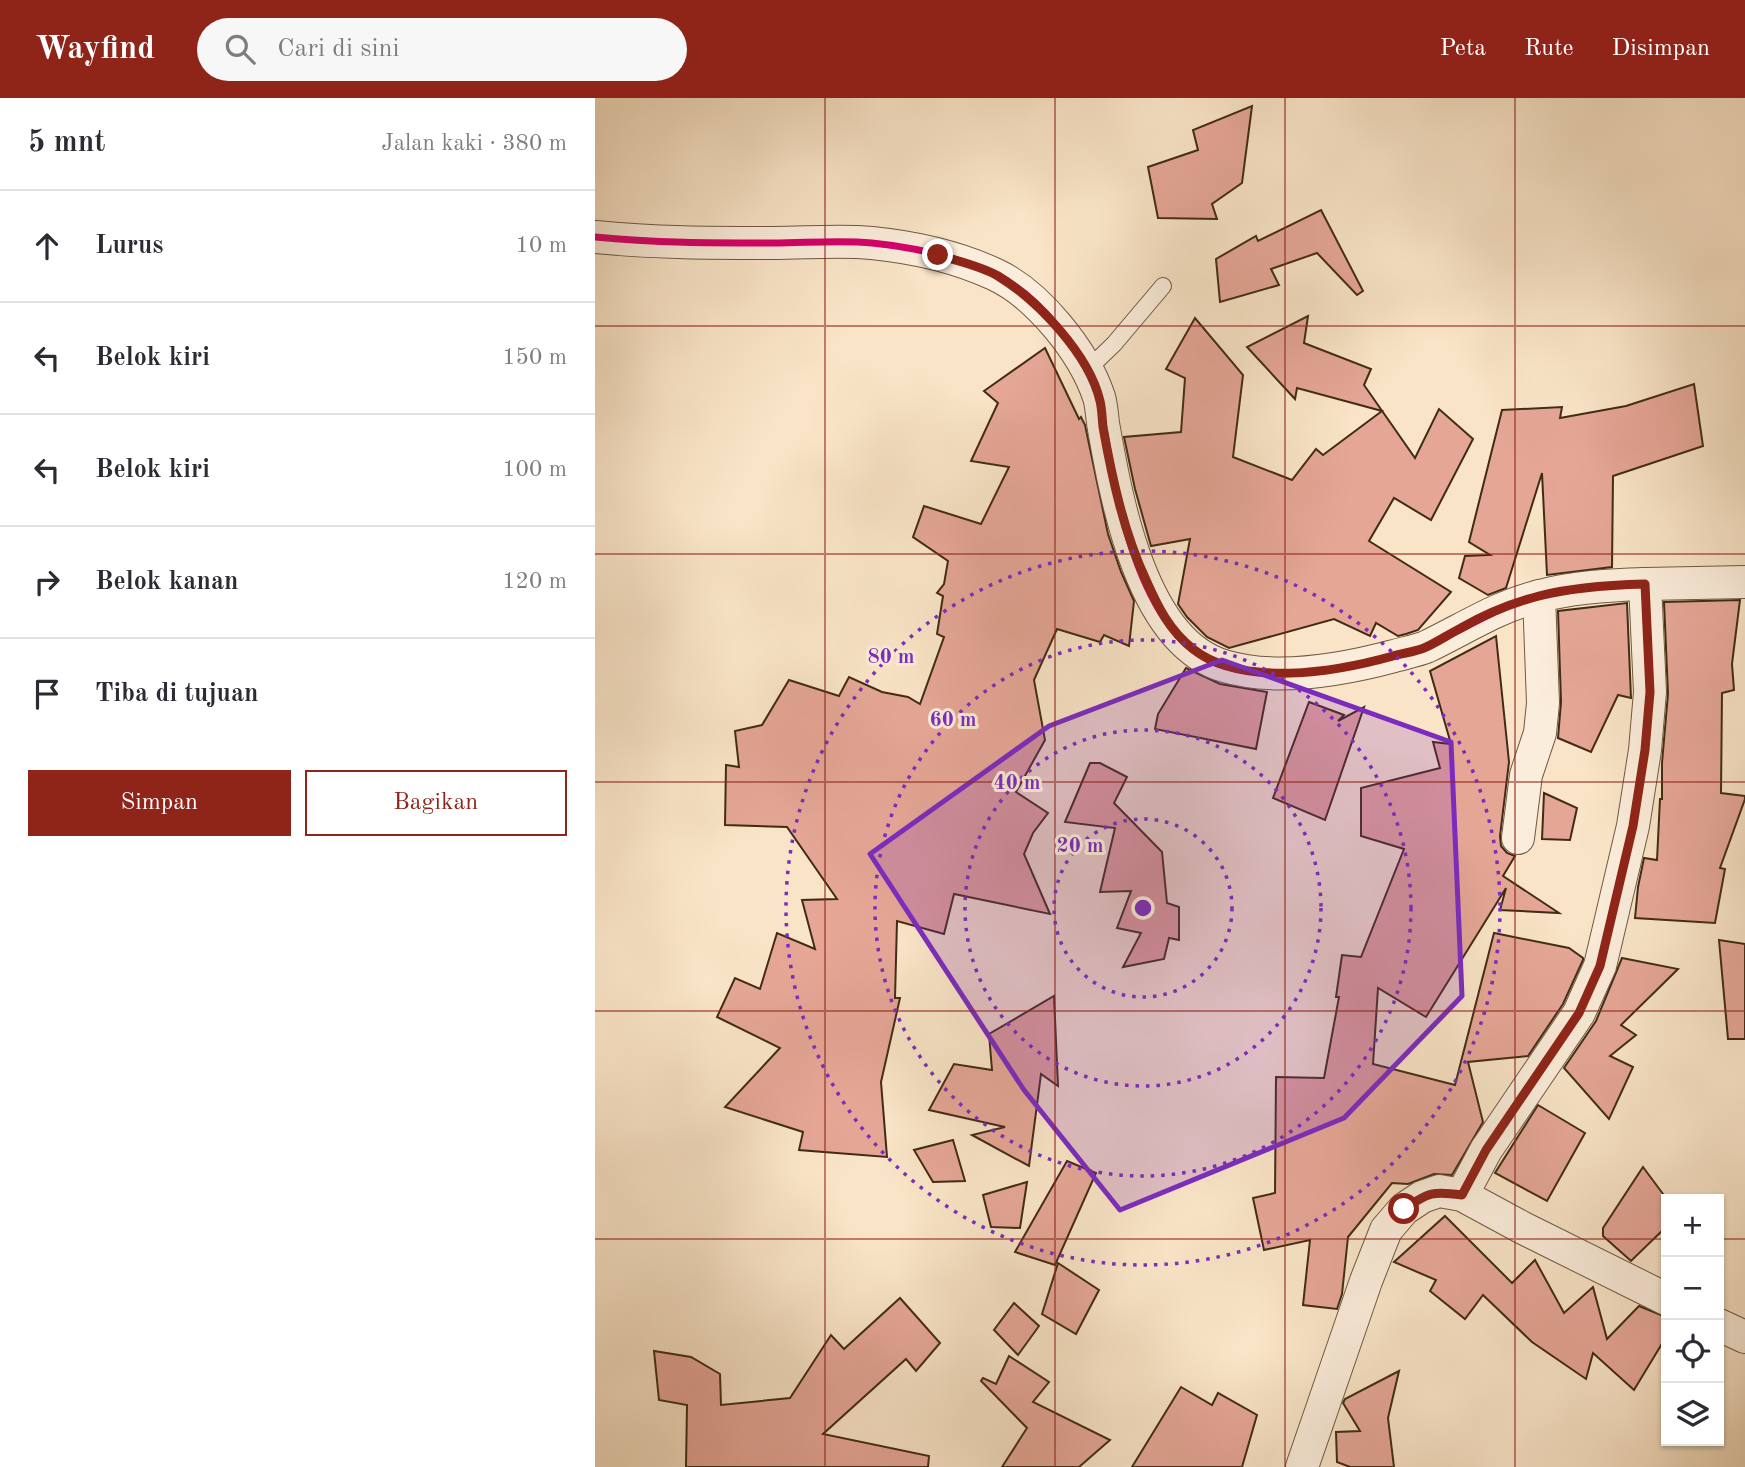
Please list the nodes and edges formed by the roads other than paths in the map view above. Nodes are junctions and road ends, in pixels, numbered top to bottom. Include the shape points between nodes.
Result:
1 (595, 237) edge
2 (1163, 286) dead end
3 (1087, 370) junction
4 (1745, 582) edge
5 (1645, 584) junction
6 (1539, 596) junction
7 (1518, 838) dead end
8 (1462, 1195) junction
9 (1661, 1297) edge
10 (1724, 1327) edge
11 (1745, 1337) edge
12 (1302, 1467) edge

1 - 3 street via 649,242 872,243 938,255 996,274 1035,302
2 - 3 lane
3 - 6 street via 1100,399 1120,505 1136,559 1162,615 1181,640 1204,658 1247,671 1284,673 1366,663 1423,648 1496,610
4 - 5 street
5 - 6 street
5 - 8 street via 1650,692 1645,750 1633,826 1600,966 1579,1013 1486,1150
6 - 7 street via 1543,703 1540,733 1525,775
8 - 9 street
8 - 12 street via 1439,1191 1422,1197 1386,1230
10 - 11 street

